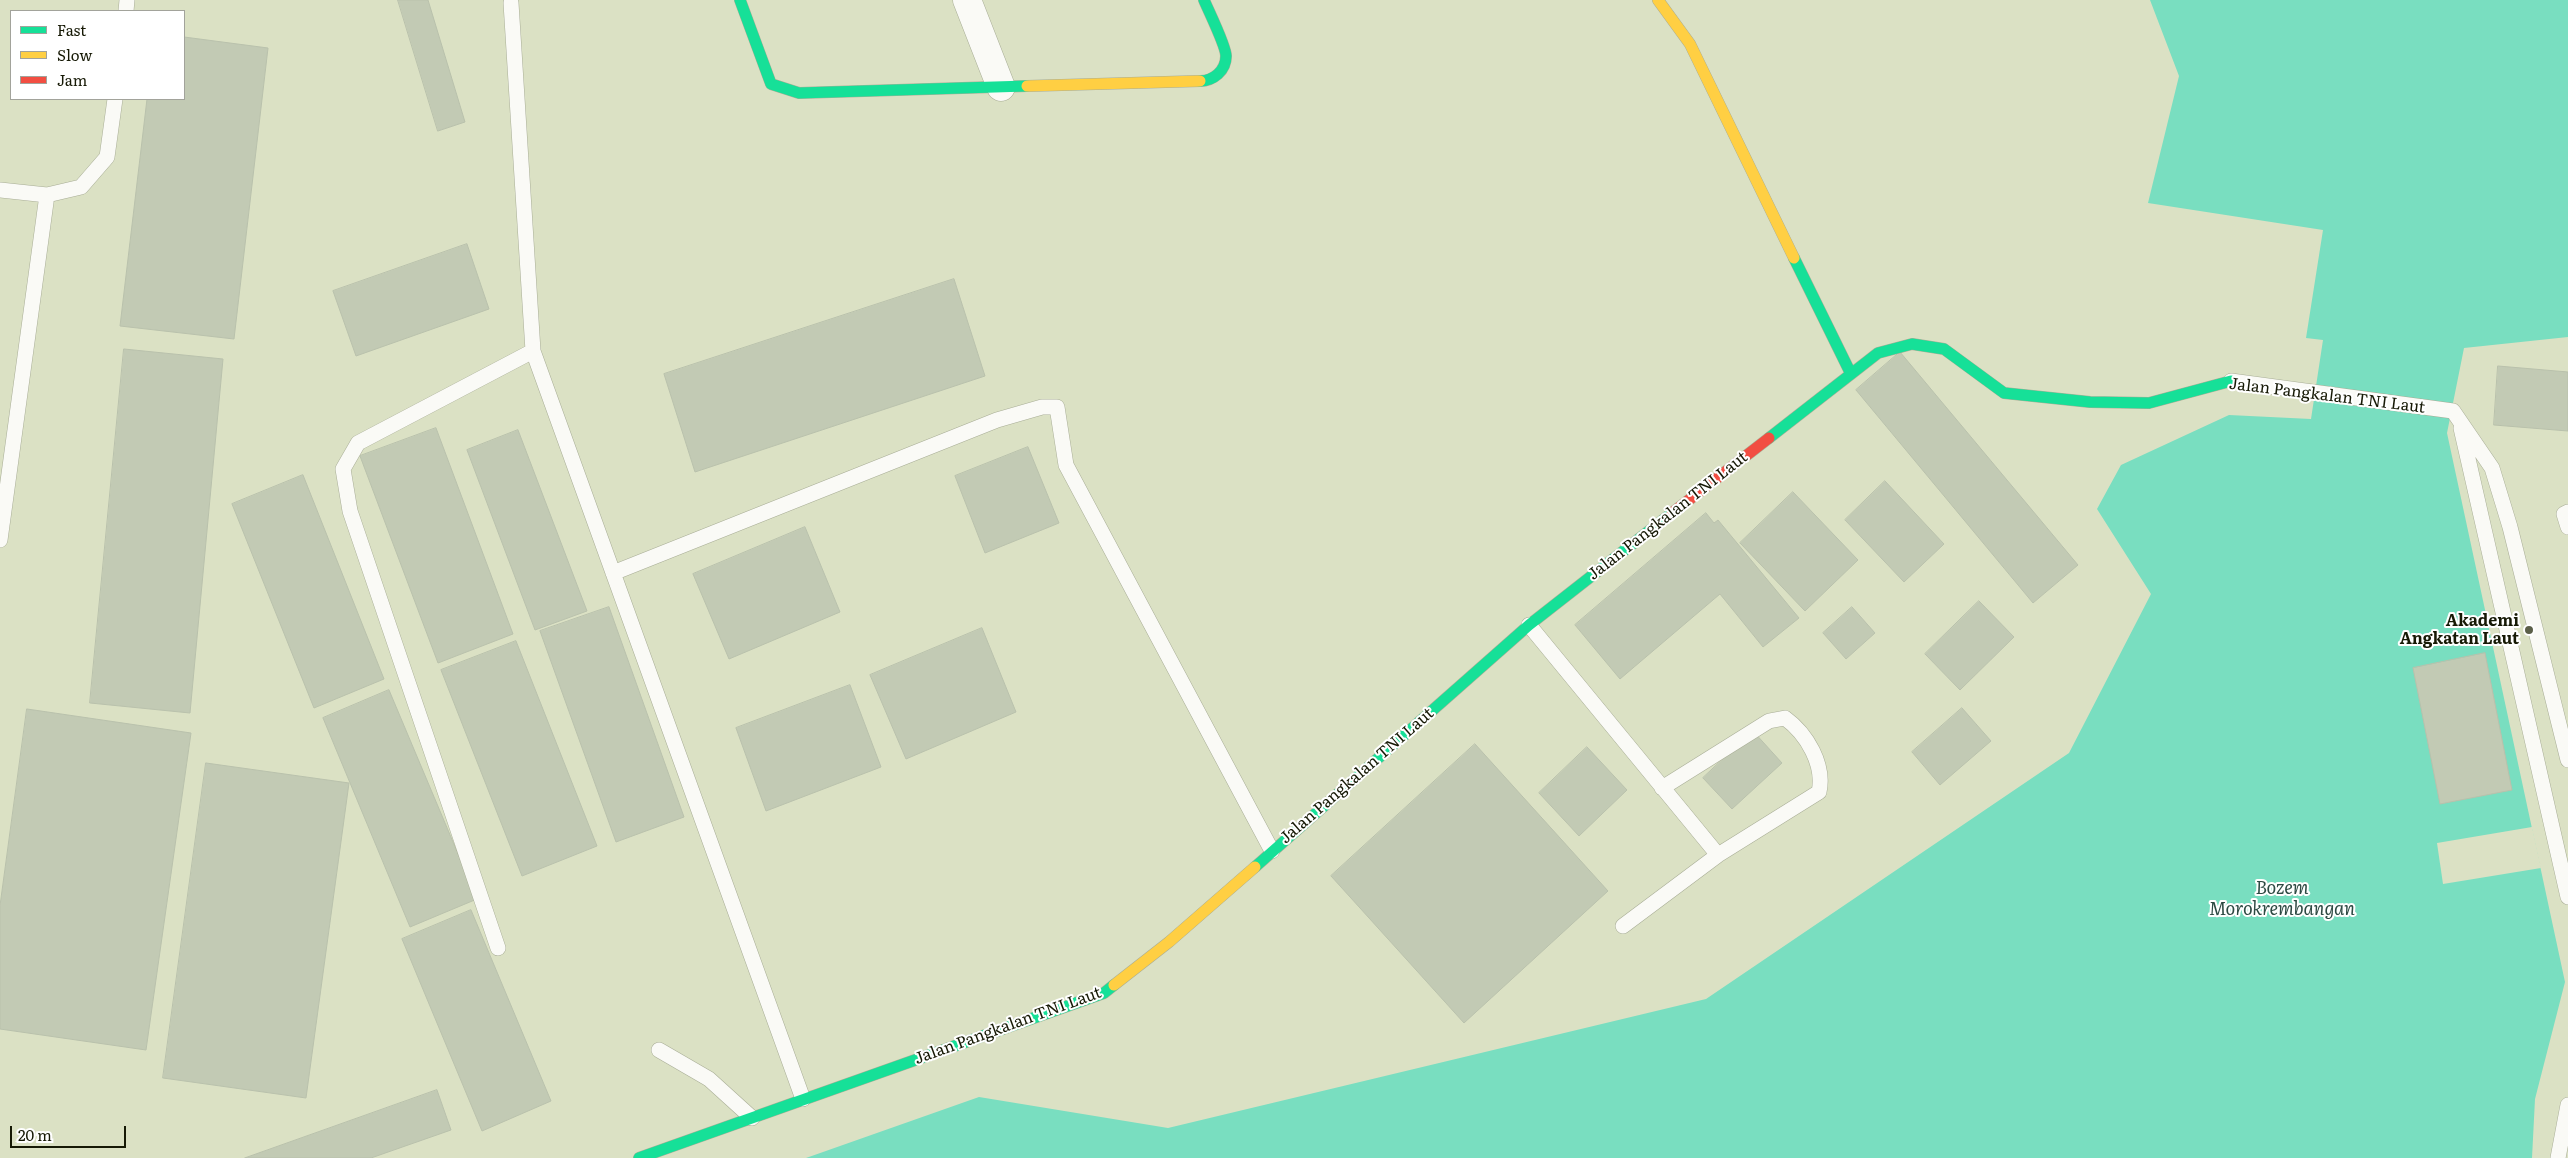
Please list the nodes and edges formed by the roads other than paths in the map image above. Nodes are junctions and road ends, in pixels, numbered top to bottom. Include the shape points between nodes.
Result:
1 (740, 0) edge
2 (967, 0) edge
3 (1204, 0) edge
4 (1658, 0) edge
5 (511, 3) dead end
6 (1002, 87) junction
7 (115, 100) edge
8 (0, 190) edge
9 (47, 196) junction
10 (533, 351) junction
11 (1851, 374) junction
12 (2231, 381) joint
13 (2456, 415) junction
14 (2568, 512) edge
15 (2568, 527) edge
16 (0, 540) edge
17 (613, 574) junction
18 (1529, 625) junction
19 (2568, 760) edge
20 (1662, 788) junction
21 (1272, 851) junction
22 (1718, 855) junction
23 (2568, 897) edge
24 (1623, 926) dead end
25 (498, 948) dead end
26 (659, 1050) dead end
27 (803, 1099) junction
28 (2568, 1104) edge
29 (752, 1118) junction
30 (639, 1158) edge
31 (2558, 1158) edge

1 - 6 street via 771,84 799,93
2 - 6 street
3 - 6 street via 1226,56 1222,71 1209,81
4 - 11 street via 1690,44
5 - 10 lane
7 - 9 lane via 107,157 81,187
8 - 9 lane
9 - 16 lane
10 - 17 lane
10 - 25 lane via 358,443 343,470 350,511
11 - 12 street, Jalan Pangkalan TNI Laut via 1878,353 1912,344 1944,349 2004,393 2090,402 2149,402
11 - 18 street, Jalan Pangkalan TNI Laut
12 - 13 lane, Jalan Pangkalan TNI Laut
13 - 19 lane via 2492,468 2510,527
13 - 23 lane
14 - 15 lane via 2564,514
17 - 21 lane via 997,420 1042,407 1057,407 1066,466
17 - 27 lane
18 - 20 lane
18 - 21 street, Jalan Pangkalan TNI Laut
20 - 22 lane
20 - 22 lane via 1769,721 1785,718 1797,727 1818,762 1822,778 1820,792
21 - 27 street, Jalan Pangkalan TNI Laut via 1170,942 1104,993
22 - 24 lane
26 - 29 lane via 710,1079
27 - 29 street, Jalan Pangkalan TNI Laut
28 - 31 lane
29 - 30 street, Jalan Pangkalan TNI Laut

